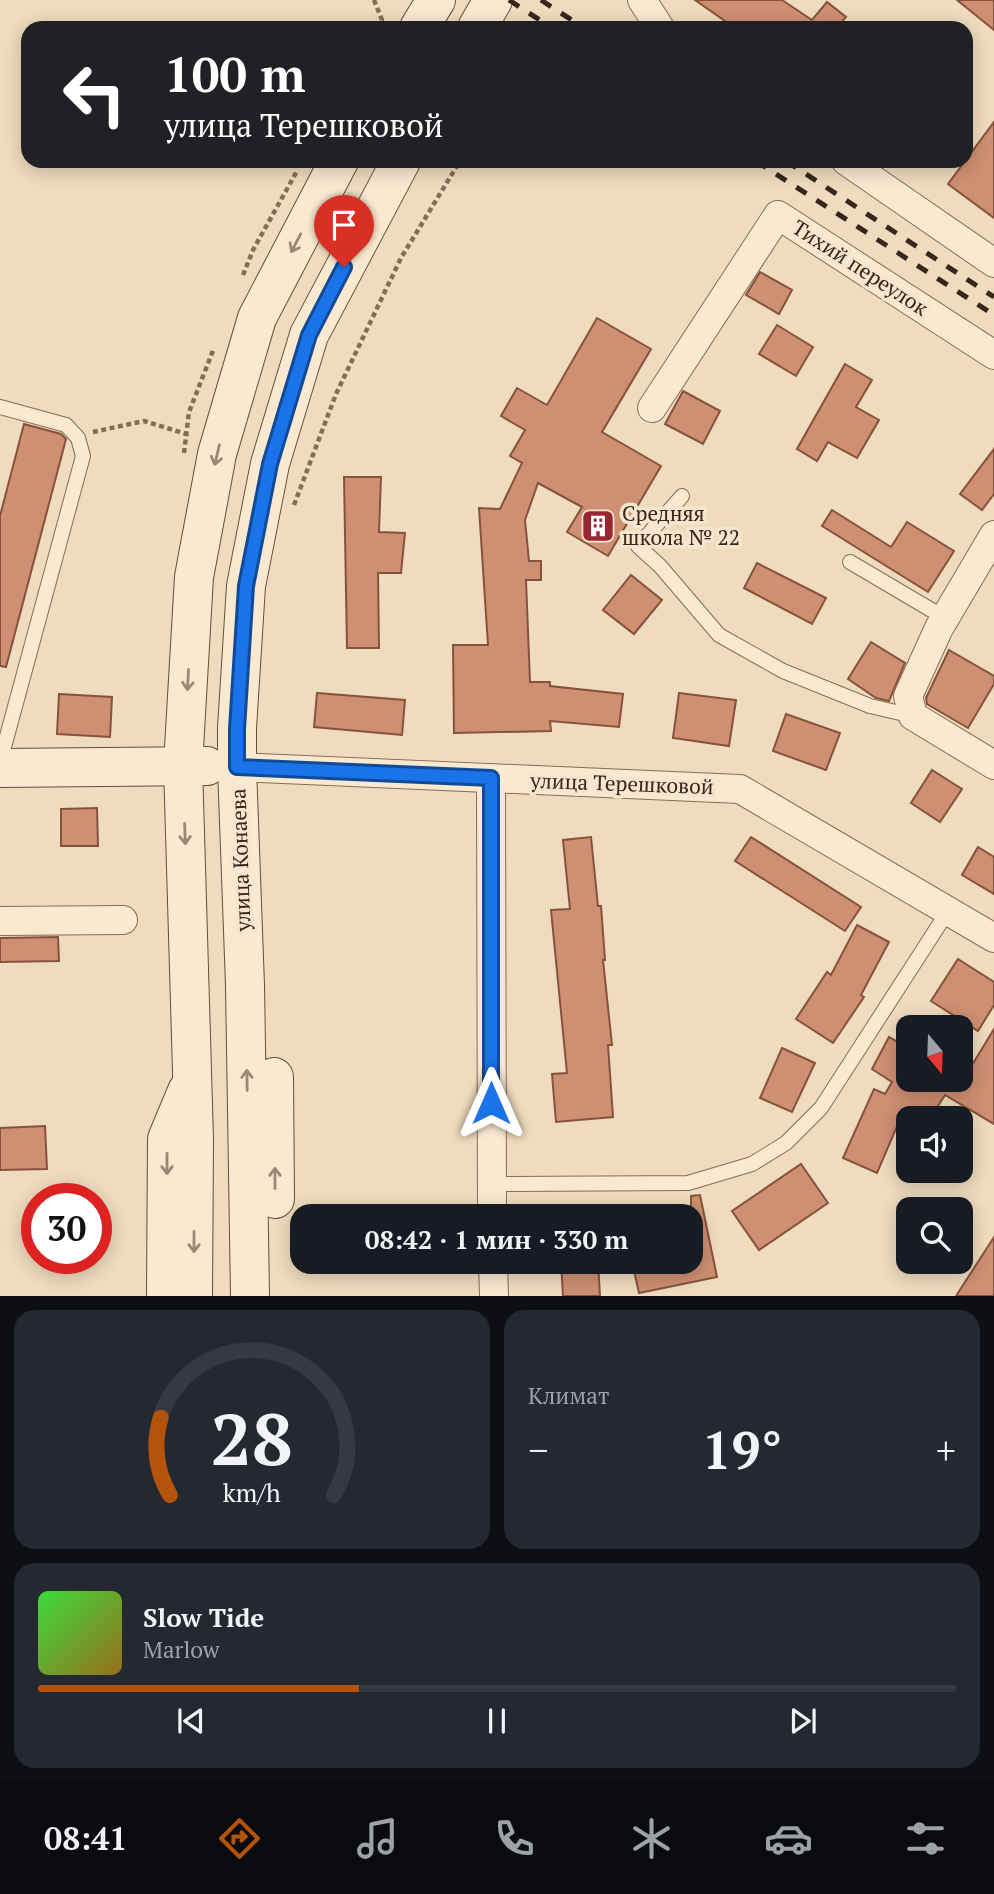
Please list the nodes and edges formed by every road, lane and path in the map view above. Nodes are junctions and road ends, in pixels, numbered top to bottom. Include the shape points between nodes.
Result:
1 (374, 0) edge
2 (436, 0) edge
3 (494, 0) edge
4 (642, 0) edge
5 (381, 21) edge
6 (423, 21) edge
7 (481, 21) edge
8 (656, 21) edge
9 (335, 168) edge
10 (397, 168) edge
11 (456, 168) edge
12 (856, 168) edge
13 (994, 263) edge
14 (994, 355) edge
15 (0, 407) edge
16 (652, 408) dead end
17 (186, 434) dead end
18 (78, 438) junction
19 (682, 496) dead end
20 (292, 512) dead end
21 (994, 535) edge
22 (850, 562) dead end
23 (945, 618) junction
24 (913, 716) junction
25 (0, 762) edge
26 (183, 765) junction
27 (994, 765) edge
28 (237, 767) junction
29 (0, 768) edge
30 (491, 778) junction
31 (239, 831) junction
32 (948, 911) junction
33 (123, 920) dead end
34 (0, 921) edge
35 (994, 937) edge
36 (192, 1076) junction
37 (491, 1184) junction
38 (492, 1204) edge
39 (493, 1274) edge
40 (166, 1296) edge
41 (193, 1296) edge
42 (250, 1296) edge
43 (274, 1296) edge
44 (494, 1296) edge

1 - 5 path
2 - 6 main road
3 - 7 main road
4 - 8 street
9 -> 26 main road via 257,318 217,454 194,577
10 - 28 main road, улица Конаева via 309,335 270,464 246,586
11 - 20 path via 401,258 335,394
12 - 13 street
14 - 16 street, Тихий переулок via 778,215
15 - 18 lane via 66,425
17 - 18 path via 144,421
18 - 25 lane via 83,456
19 - 24 lane via 638,546 719,635 783,671 870,706
21 - 23 street
22 - 23 lane
23 - 24 street via 908,696
24 - 27 street
26 - 28 main road, улица Терешковой
26 - 29 main road, улица Терешковой
26 -> 36 main road
28 - 30 street, улица Терешковой
28 - 31 main road, улица Конаева
30 - 32 street, улица Терешковой via 740,789
30 - 37 street
42 -> 31 main road, улица Конаева
43 -> 31 main road via 276,1139 268,897
32 - 35 street, улица Терешковой
32 - 37 lane via 821,1108 786,1143 752,1164 688,1183
33 - 34 street
36 -> 40 main road via 167,1139
36 -> 41 main road
37 - 38 street
39 - 44 street

